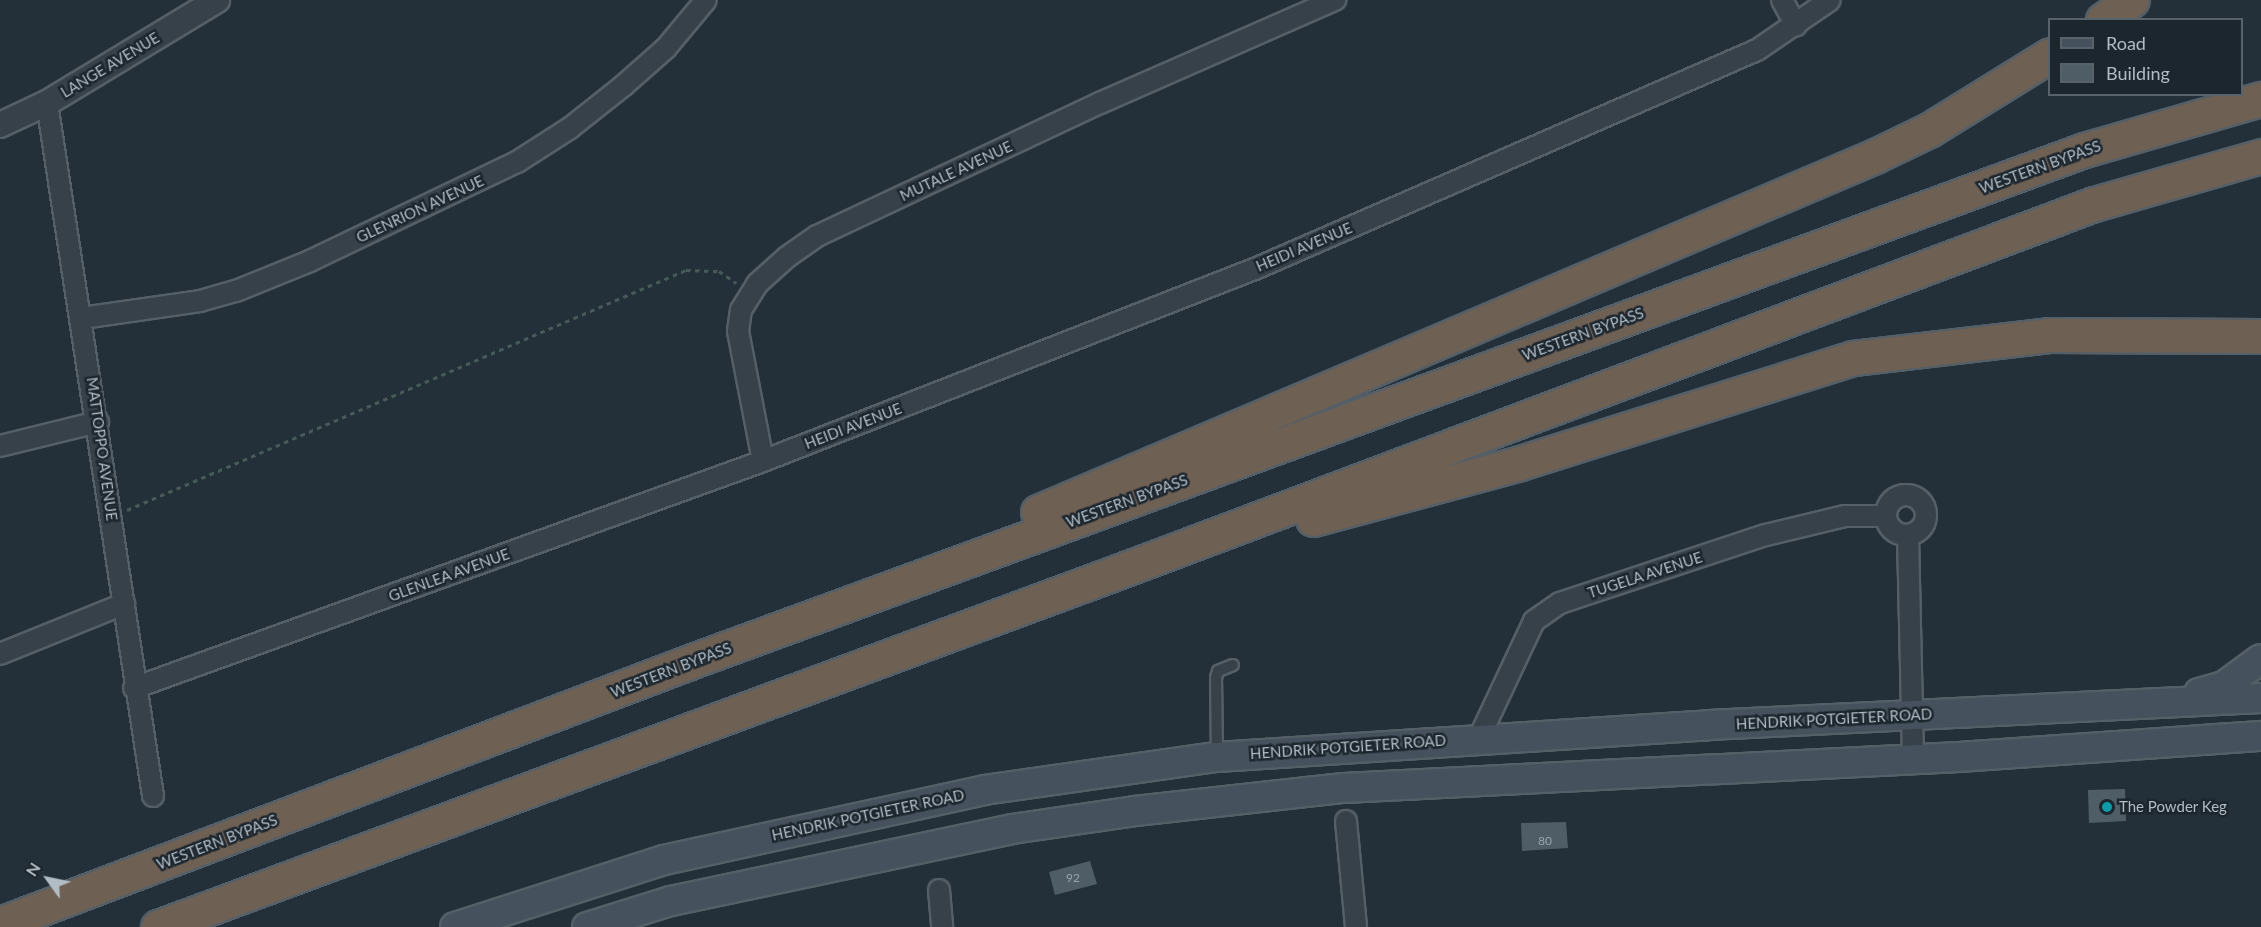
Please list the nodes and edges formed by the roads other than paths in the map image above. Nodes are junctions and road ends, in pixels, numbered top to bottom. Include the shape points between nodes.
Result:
1 (706, 0) edge
2 (1335, 0) edge
3 (1782, 0) edge
4 (1830, 0) edge
5 (2132, 0) edge
6 (204, 3) edge
7 (2106, 18) edge
8 (1796, 25) junction
9 (2048, 56) edge
10 (2261, 99) edge
11 (47, 103) junction
12 (0, 125) edge
13 (2261, 156) edge
14 (82, 318) junction
15 (2261, 336) edge
16 (98, 422) junction
17 (0, 446) edge
18 (763, 461) junction
19 (1886, 516) junction
20 (1908, 536) junction
21 (1128, 568) junction
22 (124, 604) junction
23 (0, 654) edge
24 (2261, 659) edge
25 (695, 660) junction
26 (1233, 665) dead end
27 (134, 688) junction
28 (2261, 698) edge
29 (2132, 705) junction
30 (1914, 715) junction
31 (2261, 736) edge
32 (1479, 738) junction
33 (1217, 757) junction
34 (1913, 757) junction
35 (153, 796) dead end
36 (1346, 821) dead end
37 (939, 890) dead end
38 (0, 924) edge
39 (158, 927) edge
40 (455, 927) edge
41 (586, 927) edge
42 (942, 927) edge
43 (1356, 927) edge

1 - 14 street, GLENRION AVENUE via 666,48 623,86 570,128 517,162 310,261 236,291 200,301
2 - 18 street, MUTALE AVENUE via 1100,103 817,236 787,257 751,294 741,310 738,331
3 - 8 street
4 - 8 street, HEIDI AVENUE
5 - 7 highway
6 - 11 street, LANGE AVENUE
8 - 18 street, HEIDI AVENUE via 1757,50 1257,268
9 - 25 highway via 1929,130 1875,156
10 - 25 highway, WESTERN BYPASS via 2084,150
11 - 12 street, LANGE AVENUE
11 - 14 street, MATTOPPO AVENUE
13 - 21 highway via 2094,204
14 - 16 street, MATTOPPO AVENUE
15 - 21 highway via 2049,335 1853,358 1520,463
16 - 17 street
16 - 22 street, MATTOPPO AVENUE
18 - 27 street, GLENLEA AVENUE
19 - 20 street via 1892,531
19 - 20 street via 1887,507 1898,496 1920,500 1926,522 1922,529
19 - 32 street, TUGELA AVENUE via 1845,516 1766,535 1560,603 1534,621
20 - 30 street
21 - 39 highway
22 - 23 street
22 - 27 street, MATTOPPO AVENUE
24 - 29 main road via 2224,686
25 - 38 highway, WESTERN BYPASS
26 - 33 lane via 1218,671 1216,678
27 - 35 street, MATTOPPO AVENUE
28 - 29 main road, HENDRIK POTGIETER ROAD
29 - 30 main road, HENDRIK POTGIETER ROAD
30 - 32 main road, HENDRIK POTGIETER ROAD
30 - 34 street
31 - 34 main road
32 - 33 main road, HENDRIK POTGIETER ROAD
33 - 40 main road, HENDRIK POTGIETER ROAD via 984,790 675,857
34 - 41 main road via 1344,788 1135,811 978,836 671,901
36 - 43 street
37 - 42 street

